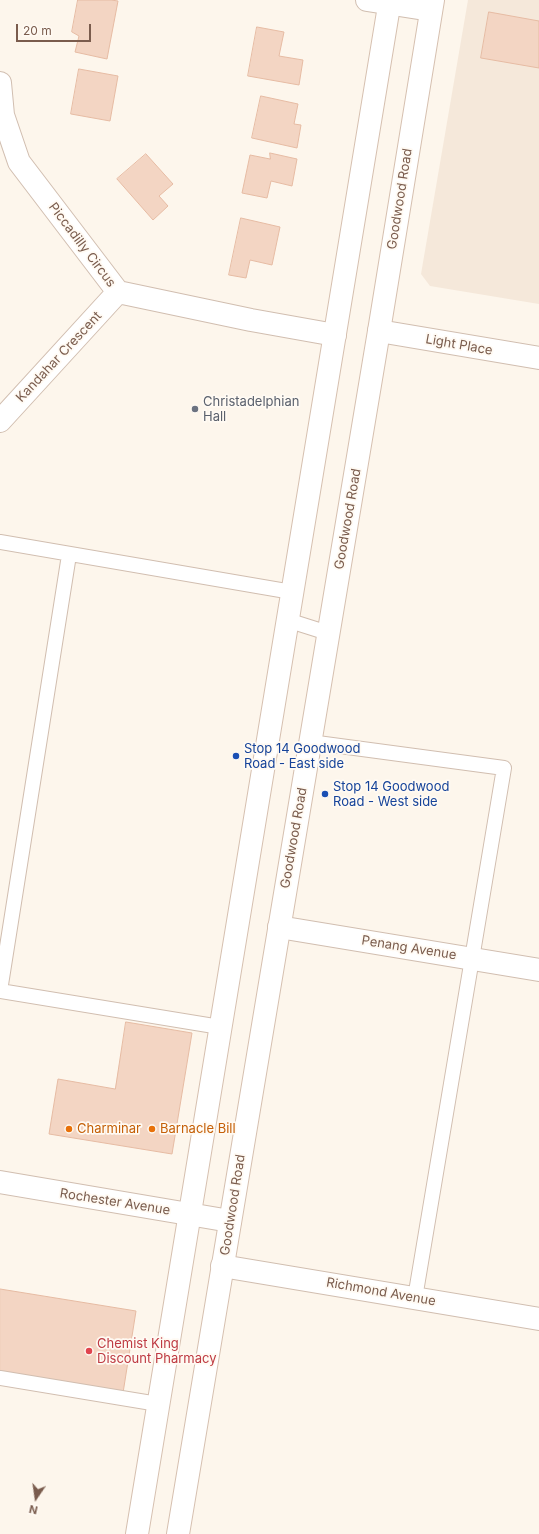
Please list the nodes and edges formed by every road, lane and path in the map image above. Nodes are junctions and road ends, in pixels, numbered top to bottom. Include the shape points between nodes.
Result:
1 (367, 0) edge
2 (390, 2) edge
3 (432, 5) edge
4 (0, 83) edge
5 (6, 140) edge
6 (118, 292) junction
7 (379, 331) junction
8 (335, 335) junction
9 (539, 358) edge
10 (0, 421) edge
11 (0, 542) edge
12 (69, 555) junction
13 (292, 592) junction
14 (287, 620) junction
15 (328, 633) junction
16 (310, 742) junction
17 (279, 927) junction
18 (473, 959) junction
19 (539, 970) edge
20 (0, 991) edge
21 (220, 1027) junction
22 (0, 1182) edge
23 (189, 1214) junction
24 (230, 1221) junction
25 (222, 1266) junction
26 (415, 1298) junction
27 (539, 1319) edge
28 (0, 1378) edge
29 (158, 1404) junction
30 (137, 1534) edge
31 (178, 1534) edge

1 - 2 main road
2 - 3 main road
2 - 8 main road
3 - 7 main road, Goodwood Road
4 - 5 main road, Piccadilly Circus
5 - 6 main road, Piccadilly Circus via 19,162
6 - 8 main road, Piccadilly Circus
6 - 10 main road, Kandahar Crescent
7 - 9 main road, Light Place
7 - 15 main road, Goodwood Road
8 - 13 main road
11 - 12 lane
12 - 13 lane
12 - 20 lane
13 - 14 main road
14 - 15 lane
14 - 21 main road
15 - 16 main road, Goodwood Road
16 - 17 main road, Goodwood Road
16 - 18 lane via 504,768
17 - 18 main road, Penang Avenue
17 - 24 main road, Goodwood Road
18 - 19 main road, Penang Avenue
18 - 26 lane
20 - 21 lane
21 - 23 main road
22 - 23 main road, Rochester Avenue
23 - 24 main road, Rochester Avenue
23 - 29 main road
24 - 25 main road, Goodwood Road
25 - 26 main road, Richmond Avenue
25 - 31 main road, Goodwood Road
26 - 27 main road, Richmond Avenue
28 - 29 lane
29 - 30 main road

